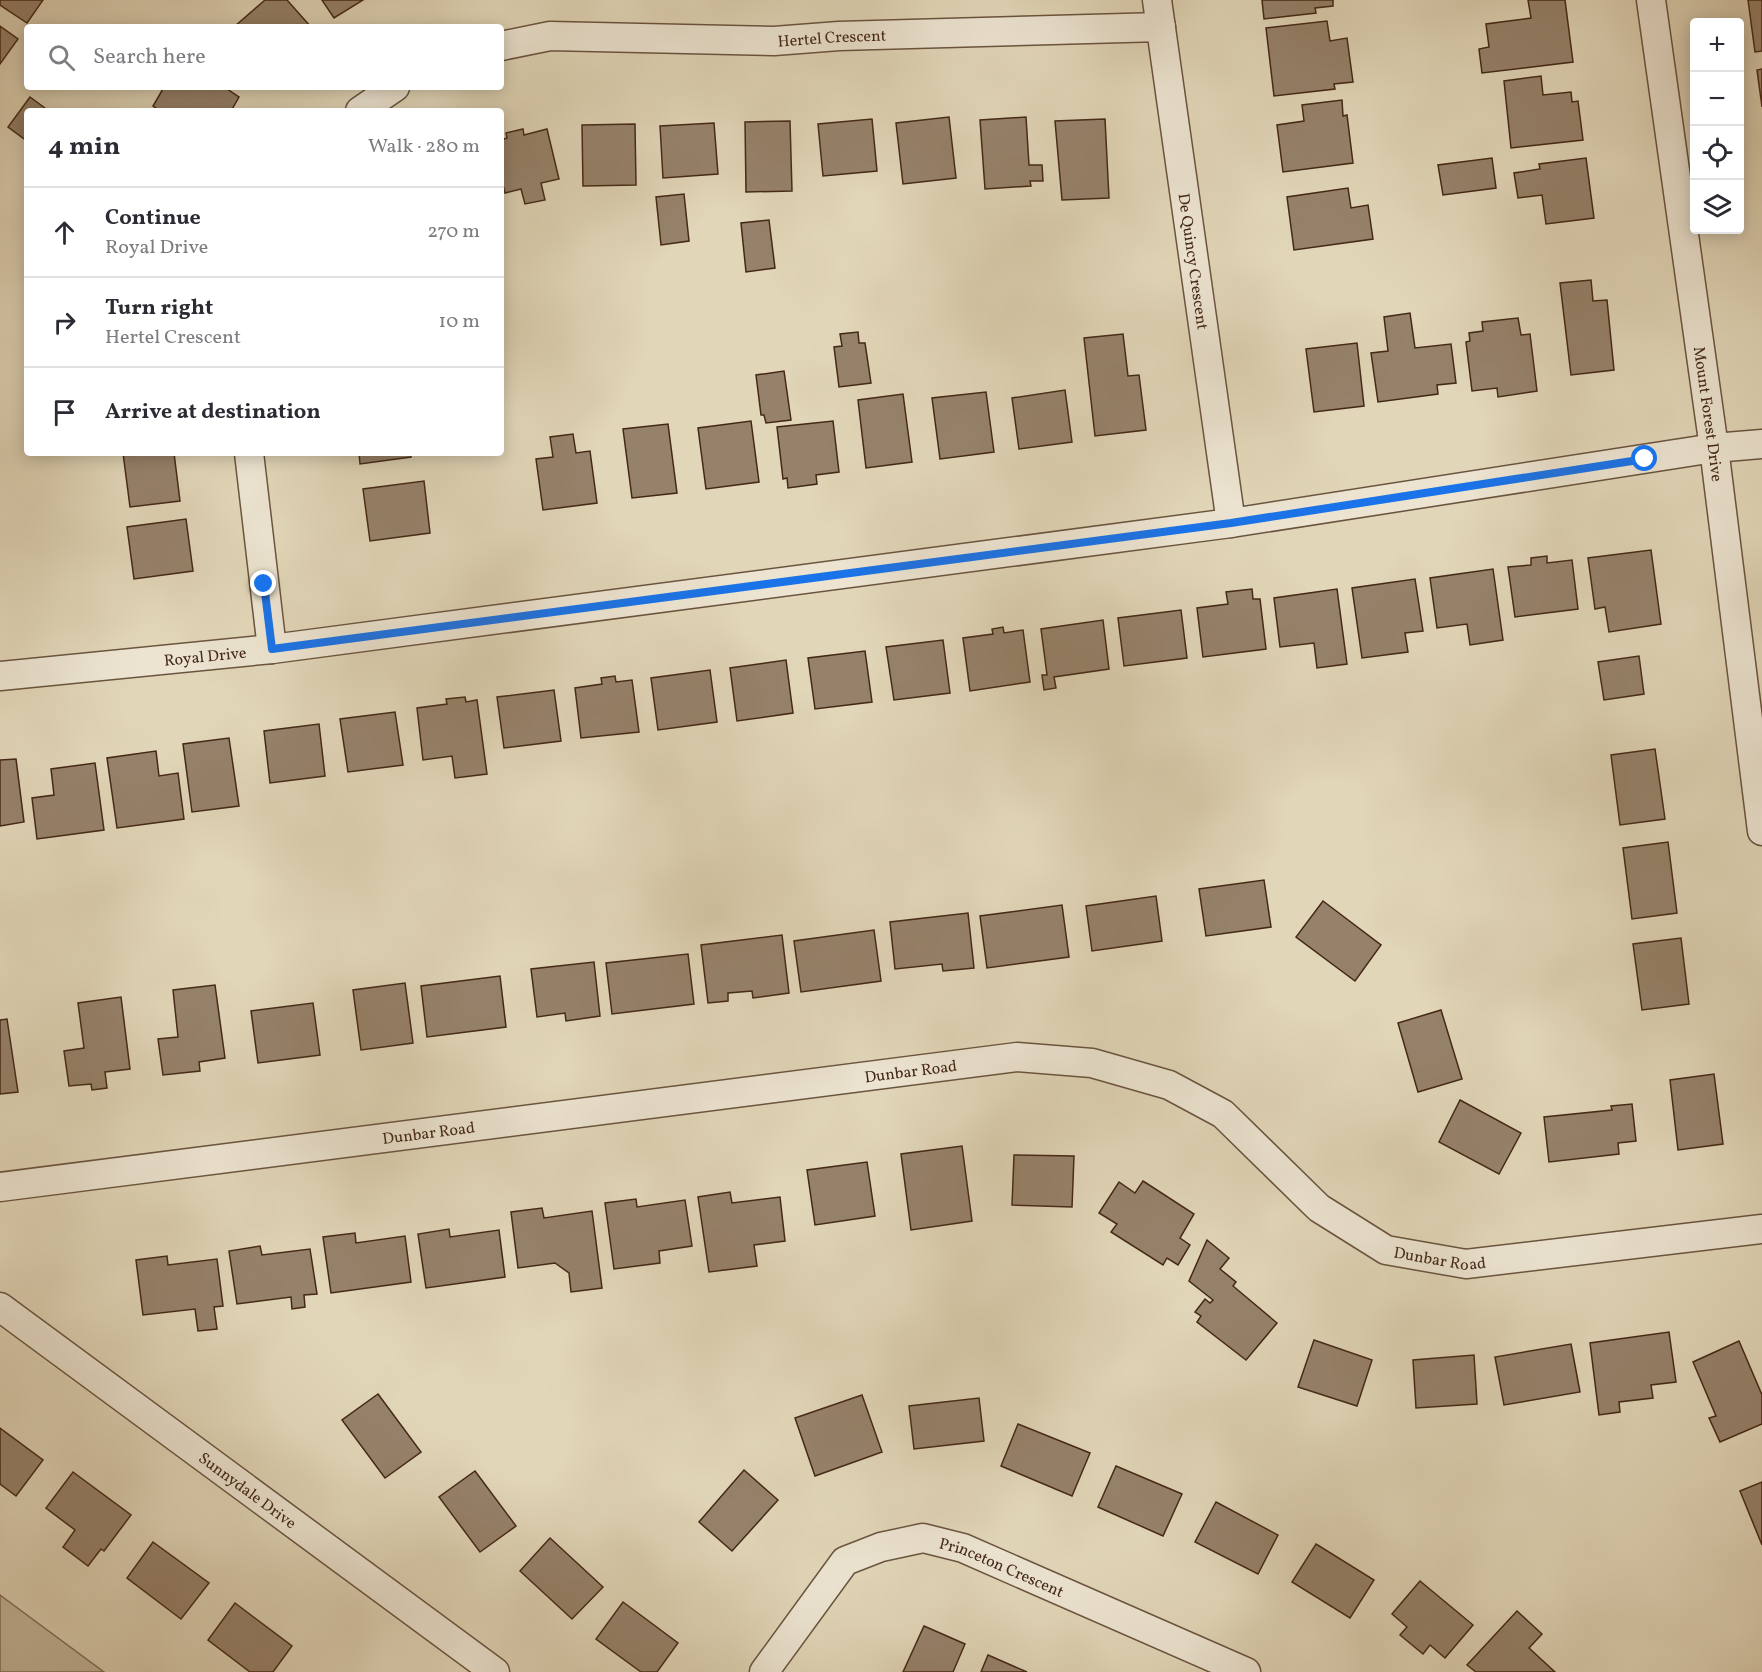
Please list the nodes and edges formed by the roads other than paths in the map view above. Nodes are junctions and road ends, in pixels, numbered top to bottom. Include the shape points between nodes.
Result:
1 (1652, 0) edge
2 (1159, 14) edge
3 (504, 45) edge
4 (391, 90) edge
5 (364, 108) edge
6 (1762, 444) edge
7 (1714, 448) junction
8 (249, 456) edge
9 (1231, 523) junction
10 (272, 649) junction
11 (0, 676) edge
12 (1762, 831) edge
13 (0, 1187) edge
14 (1762, 1229) edge
15 (0, 1307) edge
16 (495, 1672) edge
17 (764, 1672) edge
18 (1246, 1672) edge

1 - 7 street, Mount Forest Drive
2 - 3 street, Hertel Crescent via 774,41 550,36
2 - 9 street, De Quincy Crescent
4 - 5 street
6 - 7 street, Royal Drive
7 - 9 street, Royal Drive
7 - 12 street, Mount Forest Drive
8 - 10 street
9 - 10 street, Royal Drive
10 - 11 street, Royal Drive
13 - 14 street, Dunbar Road via 1017,1057 1092,1063 1169,1085 1224,1114 1319,1208 1386,1250 1466,1264
15 - 16 street, Sunnydale Drive
17 - 18 street, Princeton Crescent via 845,1561 881,1547 923,1538 963,1548

